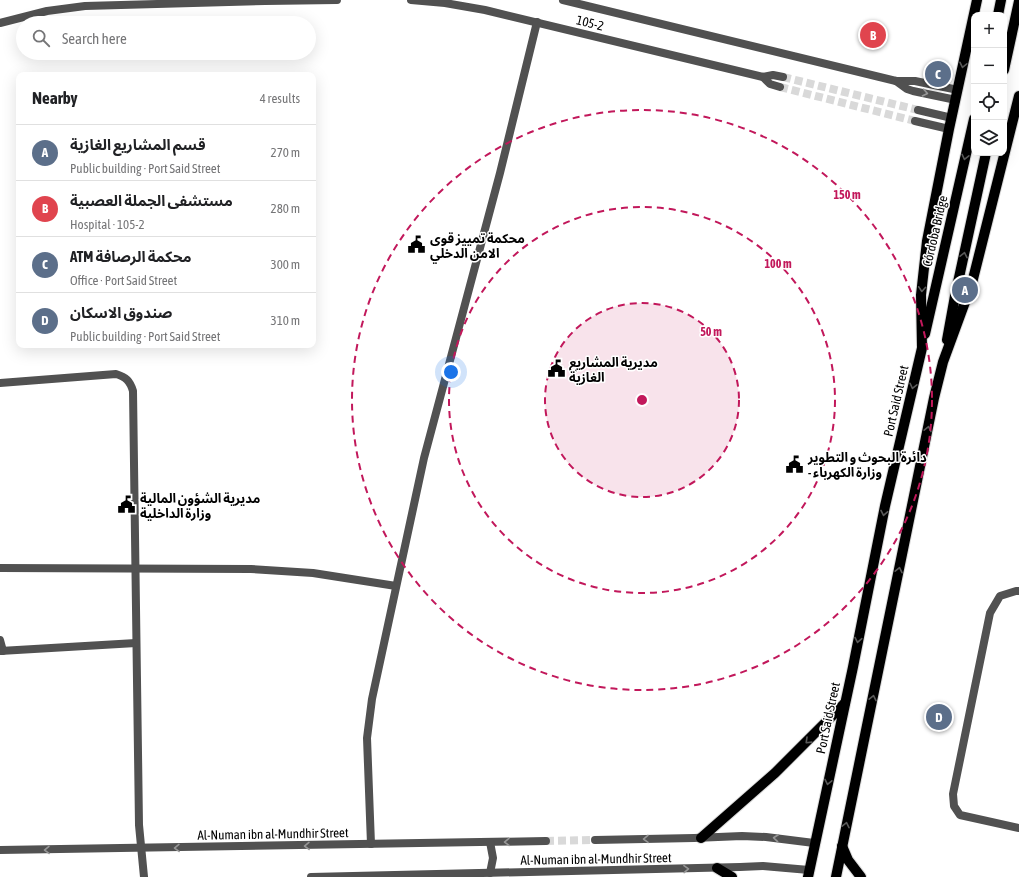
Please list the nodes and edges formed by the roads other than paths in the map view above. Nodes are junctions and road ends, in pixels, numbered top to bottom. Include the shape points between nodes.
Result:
1 (337, 0) edge
2 (411, 0) edge
3 (563, 0) edge
4 (977, 0) edge
5 (1001, 0) edge
6 (1019, 1) edge
7 (999, 12) edge
8 (27, 16) edge
9 (16, 19) edge
10 (537, 22) junction
11 (0, 23) edge
12 (1007, 56) edge
13 (763, 77) junction
14 (783, 77) tunnel mouth
15 (780, 87) tunnel mouth
16 (957, 95) junction
17 (1019, 96) edge
18 (918, 110) tunnel mouth
19 (952, 118) junction
20 (915, 121) tunnel mouth
21 (949, 129) junction
22 (971, 133) edge
23 (985, 156) edge
24 (922, 348) junction
25 (943, 362) junction
26 (0, 383) edge
27 (0, 568) edge
28 (135, 568) junction
29 (396, 586) junction
30 (1019, 591) edge
31 (0, 640) edge
32 (136, 644) junction
33 (2, 651) edge
34 (845, 703) junction
35 (1019, 828) edge
36 (701, 838) junction
37 (595, 840) tunnel mouth
38 (546, 841) tunnel mouth
39 (490, 842) junction
40 (814, 843) junction
41 (371, 844) junction
42 (842, 846) junction
43 (142, 848) junction
44 (0, 850) edge
45 (717, 868) junction
46 (490, 873) junction
47 (809, 873) edge
48 (144, 877) edge
49 (311, 877) edge
50 (732, 877) edge
51 (836, 877) edge
52 (861, 877) edge

1 - 8 street via 85,6
2 - 10 street, 105-2 via 465,6
3 - 16 street via 896,82 916,81
4 -> 16 main road, Port Said Street
5 - 7 main road
6 - 12 main road
9 - 11 street
10 - 13 street, 105-2
10 - 29 street via 434,421
13 - 14 street, 105-2
13 - 15 street, 105-2 via 770,84
16 - 19 main road, Port Said Street
17 - 25 main road via 972,283
18 - 19 street
19 - 21 main road, Port Said Street
20 - 21 street
21 -> 24 main road, Port Said Street via 923,268
22 -> 24 main road, Córdoba Bridge
25 -> 23 main road
24 -> 34 main road, Port Said Street via 885,506
42 -> 25 main road
26 - 28 street via 116,374 129,381 133,391
27 - 28 street
28 - 29 street via 286,570
28 - 32 street
29 - 41 street via 368,725
30 - 35 street via 1000,596 990,613 952,794 954,806 960,816
31 - 33 street
32 - 33 street
32 - 43 street via 139,825
34 -> 36 main road via 775,773
34 -> 40 main road, Port Said Street
36 -> 37 street, Al-Numan ibn al-Mundhir Street
40 -> 36 street, Al-Numan ibn al-Mundhir Street via 766,836
38 -> 39 street, Al-Numan ibn al-Mundhir Street
39 - 41 street, Al-Numan ibn al-Mundhir Street
39 - 46 street via 493,858
40 - 47 main road, Port Said Street
41 -> 43 street, Al-Numan ibn al-Mundhir Street
42 - 51 main road
42 - 52 main road via 848,860
43 -> 44 street, Al-Numan ibn al-Mundhir Street
43 - 48 street
46 -> 45 street, Al-Numan ibn al-Mundhir Street
45 - 47 street, Al-Numan ibn al-Mundhir Street via 763,866
45 - 50 main road
46 - 49 street, Al-Numan ibn al-Mundhir Street

